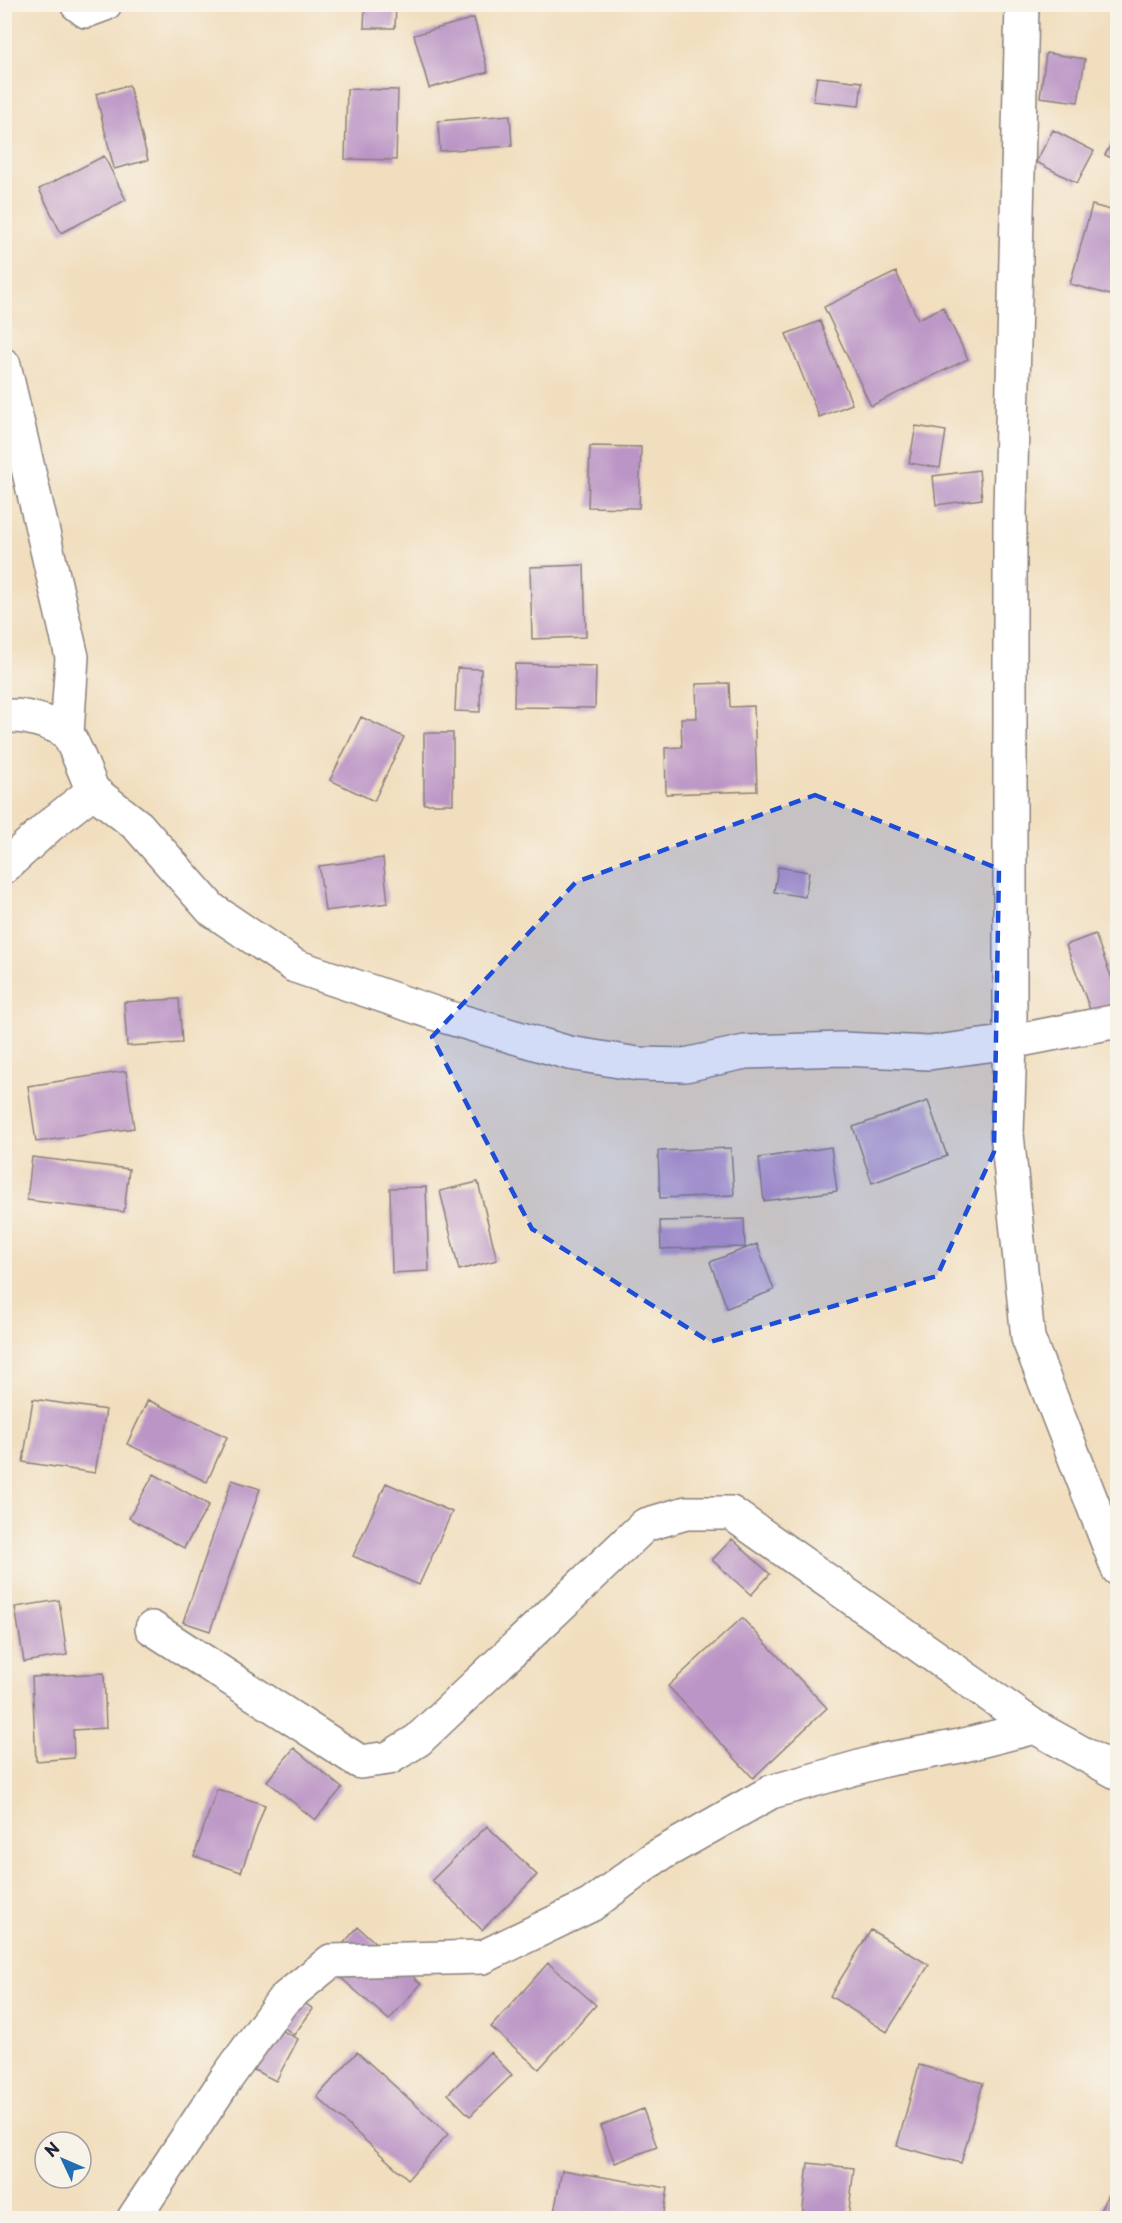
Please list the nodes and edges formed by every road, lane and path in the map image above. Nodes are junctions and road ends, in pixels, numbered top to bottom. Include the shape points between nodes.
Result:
1 (77, 4) edge
2 (105, 4) edge
3 (1022, 4) edge
4 (4, 365) edge
5 (4, 717) edge
6 (67, 733) junction
7 (93, 790) junction
8 (4, 867) edge
9 (1118, 1021) edge
10 (1010, 1042) junction
11 (1118, 1569) edge
12 (152, 1629) dead end
13 (1035, 1727) junction
14 (1118, 1773) edge
15 (134, 2218) edge

1 - 2 street via 86,10
3 - 10 street via 1010,511
4 - 6 street via 72,657
5 - 6 street via 25,716
6 - 7 street
7 - 8 street
7 - 10 street via 138,826 211,909 295,966 569,1053 638,1064 685,1065 745,1052 929,1053
9 - 10 street
10 - 11 street via 1007,1134 1028,1338
12 - 13 street via 360,1762 389,1758 418,1740 645,1525 686,1513 731,1513
13 - 14 street
13 - 15 street via 884,1760 771,1792 654,1858 591,1905 483,1957 331,1961 283,2000

